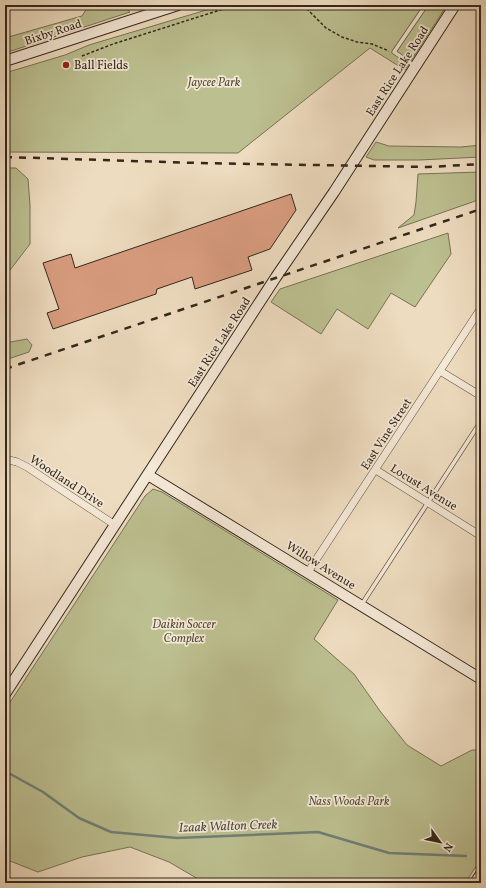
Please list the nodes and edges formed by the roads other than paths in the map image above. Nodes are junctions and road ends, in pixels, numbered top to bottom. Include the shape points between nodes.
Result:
1 (178, 5) edge
2 (426, 5) edge
3 (455, 5) edge
4 (5, 61) edge
5 (415, 66) junction
6 (481, 308) edge
7 (440, 371) junction
8 (481, 396) edge
9 (481, 421) edge
10 (5, 459) edge
11 (376, 470) junction
12 (148, 475) junction
13 (428, 503) junction
14 (115, 525) junction
15 (481, 536) edge
16 (308, 572) junction
17 (361, 605) junction
18 (481, 678) edge
19 (5, 694) edge
20 (481, 874) edge
21 (475, 883) edge

1 - 4 street, Bixby Road
2 - 5 lane via 394,52
3 - 5 street, East Rice Lake Road
5 - 12 street, East Rice Lake Road
6 - 7 street, East Vine Street
7 - 8 street
7 - 11 street, East Vine Street
9 - 13 lane
10 - 14 street, Woodland Drive via 27,467
11 - 13 street, Locust Avenue
11 - 16 street, East Vine Street
12 - 14 street, East Rice Lake Road
12 - 16 street, Willow Avenue
13 - 15 street, Locust Avenue
13 - 17 lane
14 - 19 street, East Rice Lake Road
16 - 17 street, Willow Avenue
17 - 18 street, Willow Avenue
20 - 21 street

